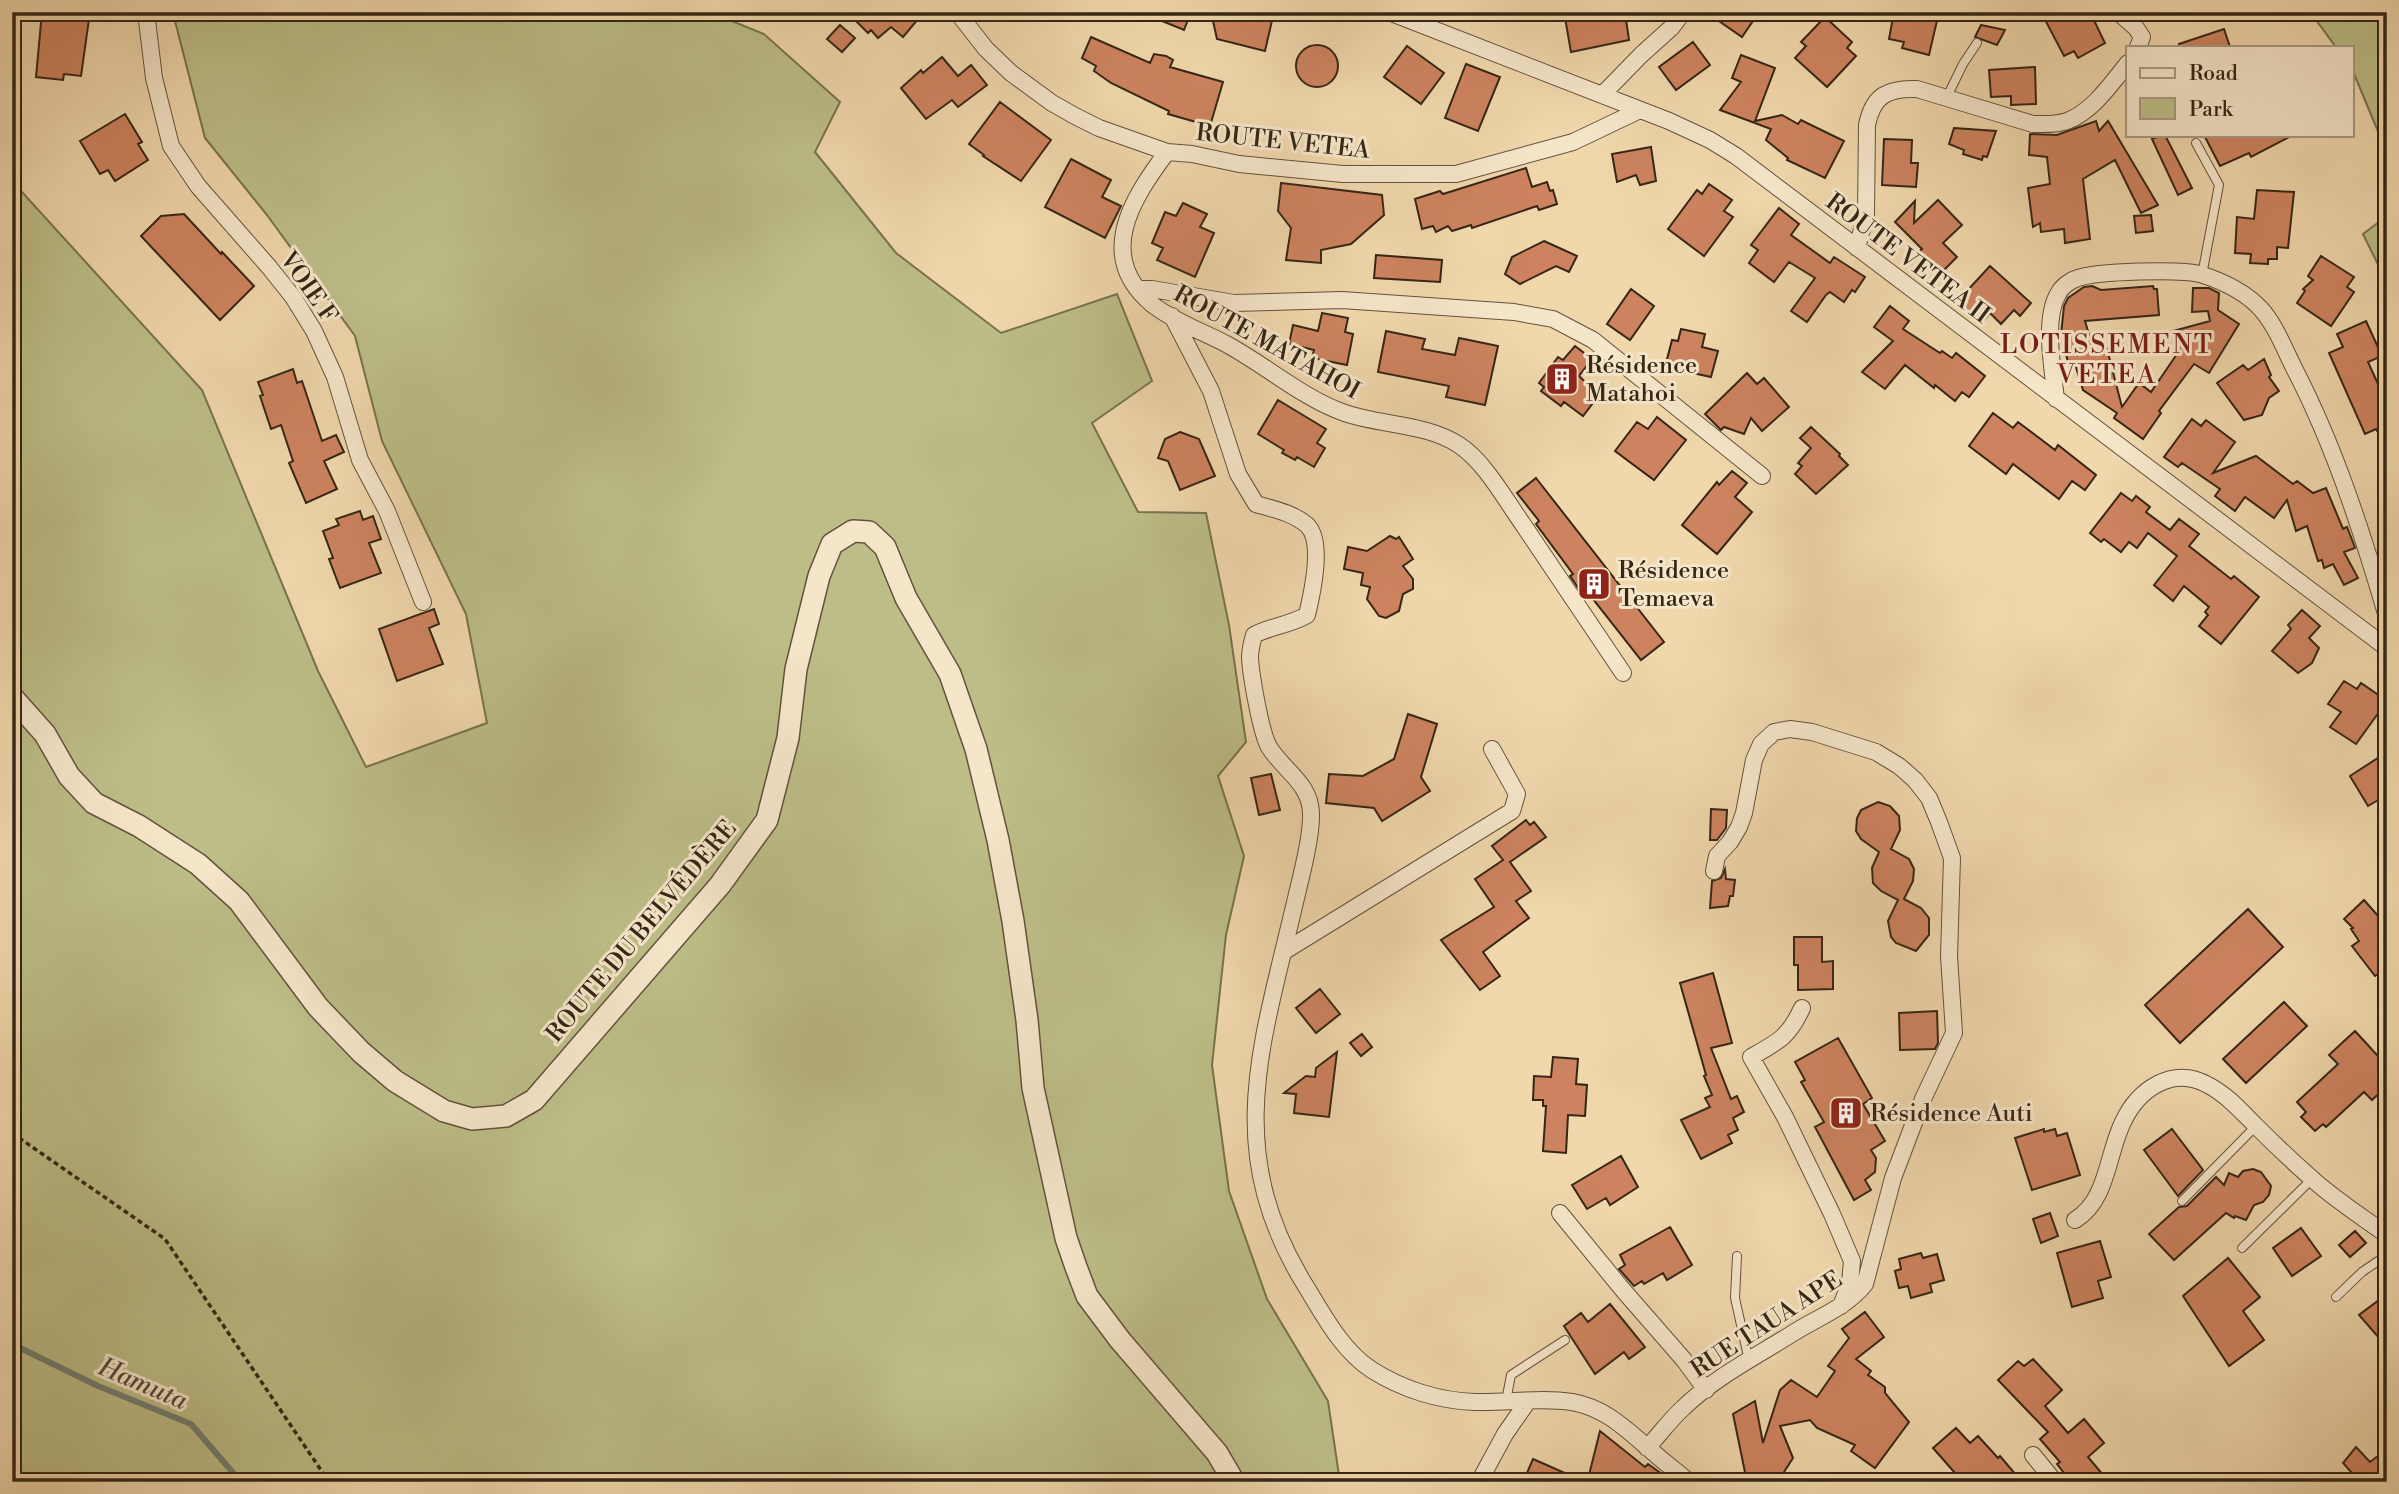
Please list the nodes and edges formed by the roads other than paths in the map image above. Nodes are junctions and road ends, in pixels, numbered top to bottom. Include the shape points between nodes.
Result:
1 (146, 12) edge
2 (957, 12) edge
3 (1683, 12) edge
4 (2118, 12) edge
5 (1396, 14) edge
6 (1977, 43) dead end
7 (2138, 46) edge
8 (2126, 65) edge
9 (1602, 95) junction
10 (1947, 97) junction
11 (1640, 110) junction
12 (2196, 143) dead end
13 (1167, 152) junction
14 (1857, 248) junction
15 (2202, 275) junction
16 (1138, 289) junction
17 (1172, 316) junction
18 (2056, 399) junction
19 (1762, 476) dead end
20 (2384, 588) edge
21 (423, 602) dead end
22 (2387, 617) edge
23 (2387, 648) edge
24 (1623, 673) dead end
25 (12, 697) edge
26 (1492, 749) dead end
27 (1714, 871) dead end
28 (1283, 952) junction
29 (1802, 1008) dead end
30 (2256, 1126) junction
31 (2312, 1179) junction
32 (2182, 1201) dead end
33 (1560, 1213) dead end
34 (2075, 1220) dead end
35 (2387, 1235) edge
36 (2242, 1248) dead end
37 (2387, 1255) edge
38 (1737, 1256) dead end
39 (2336, 1297) dead end
40 (1841, 1306) junction
41 (1565, 1339) dead end
42 (1749, 1361) junction
43 (1706, 1390) junction
44 (1506, 1401) junction
45 (1528, 1401) junction
46 (1647, 1448) junction
47 (2033, 1455) dead end
48 (1234, 1482) edge
49 (1479, 1482) edge
50 (1689, 1482) edge
51 (2056, 1482) edge

1 - 21 street, VOIE F via 153,78 171,146 214,206 285,287 314,331 335,377 360,460 387,511
2 - 13 street, ROUTE VETEA via 994,57 1052,103 1099,128
3 - 9 street
4 - 7 street via 2136,28 2141,37
5 - 9 street, ROUTE VETEA II
6 - 10 lane
8 - 10 street via 2083,112 2051,124 2033,124
9 - 11 street, ROUTE VETEA II
10 - 14 street via 1898,88 1886,93 1870,111 1867,214
11 - 13 street, ROUTE VETEA via 1573,142 1456,174 1343,174
11 - 14 street, ROUTE VETEA II via 1710,139
12 - 15 lane via 2219,185
13 - 16 street, ROUTE MATAHOI via 1141,191 1124,229 1123,264
14 - 18 street, ROUTE VETEA II
15 - 18 street via 2103,274 2066,284 2058,292 2051,320
15 - 20 street via 2243,293 2261,309 2280,341 2335,457
16 - 17 street, ROUTE MATAHOI
16 - 19 street via 1234,303 1342,300 1553,319 1593,340
17 - 24 street, ROUTE MATAHOI via 1341,412 1438,435 1468,451 1494,482
17 - 28 street via 1211,391 1238,474 1256,504 1309,526 1316,545 1307,615 1254,635 1250,656 1269,746 1308,794 1311,814
18 - 23 street, ROUTE VETEA II
20 - 22 street
25 - 48 street, ROUTE DU BELVÉDÈRE via 45,734 69,776 93,803 198,864 239,901 318,1007 395,1081 444,1111 472,1119 506,1116 534,1100 720,885 767,820 819,576 832,544 853,531 869,533 885,547 906,598 950,674 976,749 1013,921 1033,1088 1066,1238 1087,1296 1217,1453
26 - 28 street via 1517,794 1512,811
27 - 40 street, RUE TAUA APE via 1717,856 1739,827 1760,744 1774,732 1790,729 1865,749 1899,766 1929,798 1952,858 1949,956 1954,1033 1893,1178 1865,1284
28 - 44 street via 1261,1047 1256,1098 1260,1178 1280,1239 1328,1324 1369,1368 1412,1389 1457,1401
29 - 40 street via 1793,1028 1751,1057 1800,1148 1852,1261
30 - 31 street
30 - 32 lane
30 - 34 street via 2207,1084 2184,1078 2163,1080 2132,1105 2102,1186
31 - 35 street
31 - 36 lane
33 - 43 street
37 - 39 lane
38 - 42 lane via 1735,1298
40 - 42 street, RUE TAUA APE
41 - 44 lane via 1511,1376
42 - 43 street, RUE TAUA APE
43 - 46 street, RUE TAUA APE
44 - 45 street
45 - 46 street via 1573,1402 1602,1412
45 - 49 street
46 - 50 street
47 - 51 street

